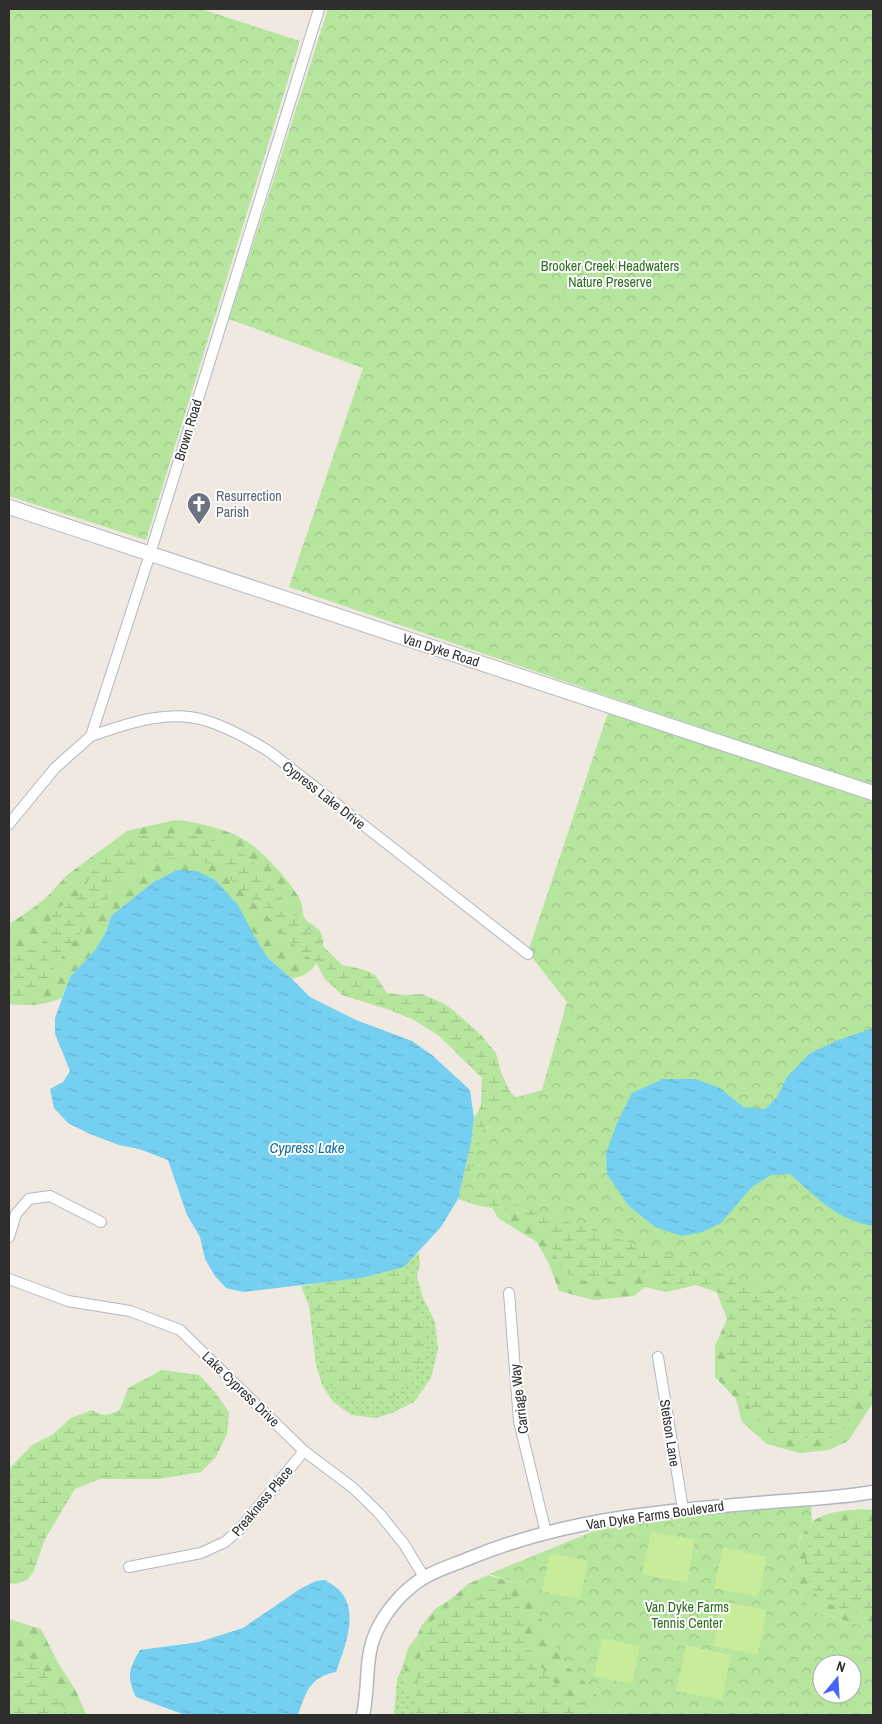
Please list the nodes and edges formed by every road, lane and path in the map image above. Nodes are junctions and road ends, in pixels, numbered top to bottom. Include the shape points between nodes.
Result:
1 (319, 9) edge
2 (9, 507) edge
3 (150, 554) junction
4 (91, 736) junction
5 (873, 792) edge
6 (9, 824) edge
7 (528, 954) dead end
8 (101, 1222) dead end
9 (9, 1237) edge
10 (9, 1280) edge
11 (509, 1293) dead end
12 (658, 1357) dead end
13 (304, 1450) junction
14 (873, 1492) edge
15 (683, 1509) junction
16 (546, 1533) junction
17 (129, 1567) dead end
18 (424, 1577) junction
19 (363, 1715) edge

1 - 3 street, Brown Road
2 - 3 main road, Van Dyke Road
3 - 4 street, Brown Road
3 - 5 main road, Van Dyke Road
4 - 6 street, Brown Road via 56,768
4 - 7 street, Cypress Lake Drive via 139,721 182,716 204,720 242,735 270,752
8 - 9 street via 50,1196 29,1199 16,1214
10 - 13 street, Lake Cypress Drive via 68,1301 130,1311 180,1330
11 - 16 street, Carriage Way via 519,1421
12 - 15 street, Stetson Lane
13 - 17 street, Preakness Place via 240,1529 225,1542 201,1553
13 - 18 street, Lake Cypress Drive via 378,1512 404,1544
14 - 15 street, Van Dyke Farms Boulevard
15 - 16 street, Van Dyke Farms Boulevard via 615,1518
16 - 18 street, Van Dyke Farms Boulevard
18 - 19 street, Van Dyke Farms Boulevard via 398,1598 378,1627 368,1658

